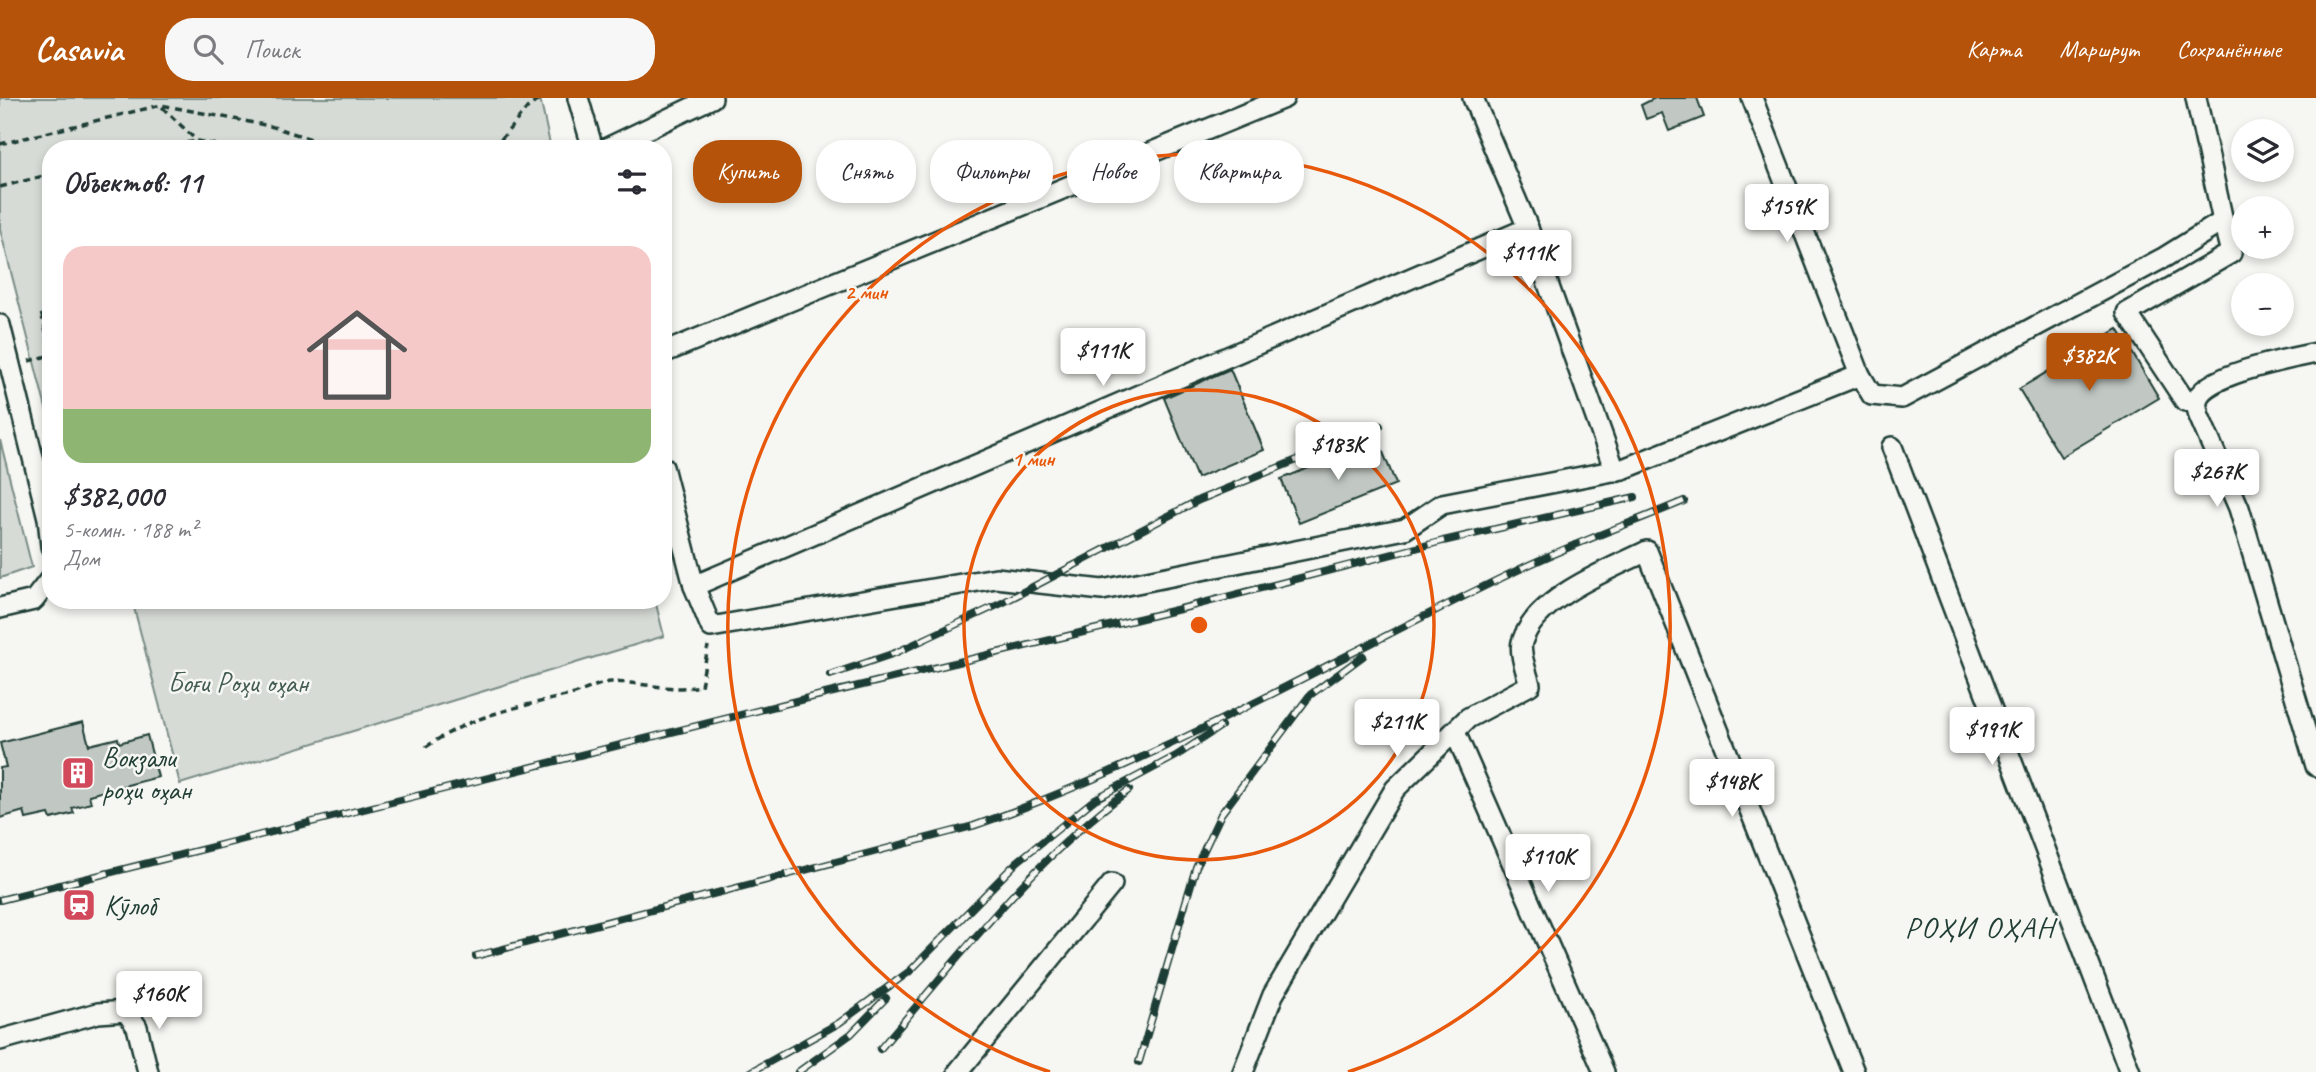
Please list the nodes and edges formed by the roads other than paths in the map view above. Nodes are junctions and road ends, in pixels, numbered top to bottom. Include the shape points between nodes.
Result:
1 (578, 98) edge
2 (712, 98) edge
3 (1284, 98) edge
4 (1473, 98) edge
5 (1752, 98) edge
6 (2196, 98) edge
7 (590, 140) edge
8 (624, 140) edge
9 (2223, 221) junction
10 (1528, 228) junction
11 (0, 325) edge
12 (672, 349) edge
13 (2316, 353) edge
14 (1860, 374) junction
15 (2197, 401) junction
16 (1892, 447) dead end
17 (1615, 471) junction
18 (42, 494) edge
19 (672, 502) edge
20 (694, 586) junction
21 (42, 590) edge
22 (0, 608) edge
23 (1455, 732) junction
24 (2316, 766) edge
25 (1112, 884) dead end
26 (0, 1040) edge
27 (148, 1072) edge
28 (958, 1072) edge
29 (1243, 1072) edge
30 (1604, 1072) edge
31 (1853, 1072) edge
32 (2130, 1072) edge

1 - 7 street
2 - 8 street
3 - 12 street
4 - 10 street
5 - 14 street
6 - 9 street
9 - 14 street via 2165,257 1902,398 1872,396
9 - 15 street via 2231,253 2127,313 2185,401
10 - 17 street
10 - 20 street
11 - 18 street
13 - 15 street via 2244,369 2203,391
14 - 17 street
15 - 24 street via 2199,416 2239,508
16 - 32 street
17 - 20 street via 1442,504 1405,529 1102,590 996,578 711,627
19 - 20 street
21 - 22 street via 34,600
23 - 29 street via 1395,789 1273,995
23 - 30 street
23 - 31 street via 1468,718 1530,685 1521,645 1532,622 1570,590 1647,551
25 - 28 street
26 - 27 street via 98,1013 125,1011 137,1027

